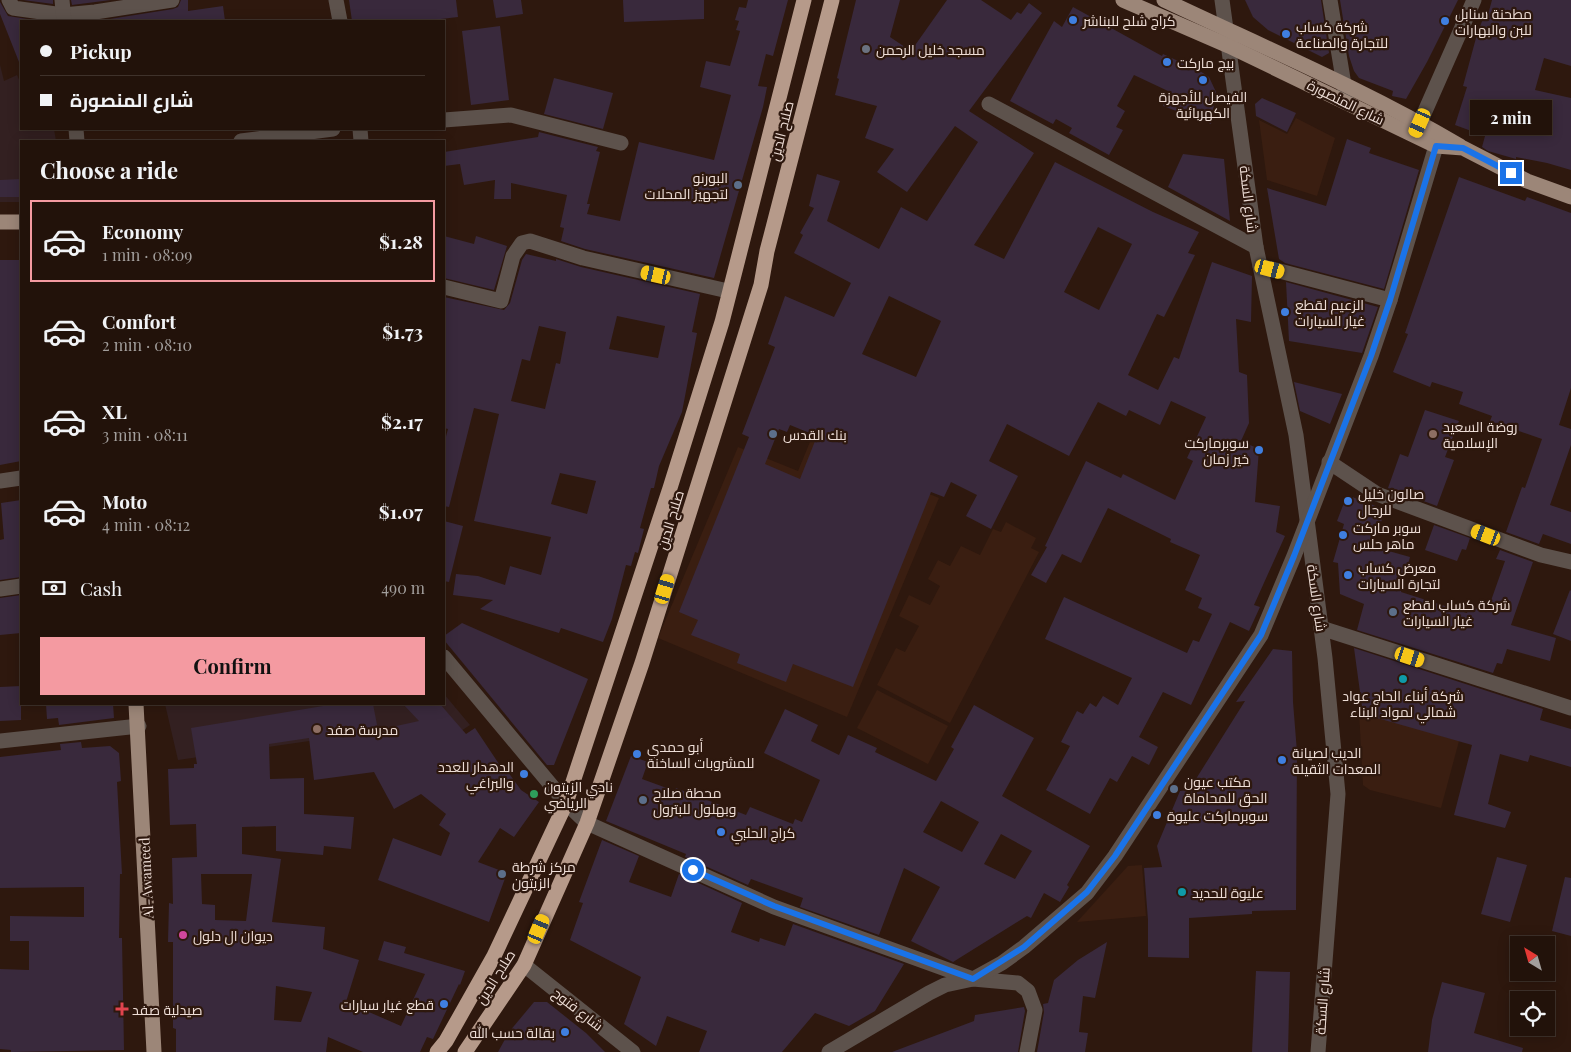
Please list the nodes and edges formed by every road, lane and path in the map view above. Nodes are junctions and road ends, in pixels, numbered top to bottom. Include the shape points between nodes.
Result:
1 (9, 0) edge
2 (172, 0) edge
3 (336, 0) edge
4 (804, 0) edge
5 (832, 0) edge
6 (1123, 0) edge
7 (1164, 0) edge
8 (1222, 0) edge
9 (1330, 0) edge
10 (1474, 0) edge
11 (63, 12) edge
12 (340, 20) edge
13 (1227, 30) junction
14 (1229, 46) junction
15 (1343, 84) junction
16 (1347, 103) junction
17 (989, 104) dead end
18 (445, 120) edge
19 (1417, 129) junction
20 (325, 130) edge
21 (248, 140) edge
22 (620, 143) dead end
23 (1436, 146) junction
24 (1463, 148) junction
25 (1571, 197) edge
26 (0, 222) edge
27 (20, 222) edge
28 (1256, 247) junction
29 (1260, 266) junction
30 (445, 288) edge
31 (728, 291) junction
32 (1390, 300) junction
33 (1329, 462) junction
34 (20, 478) edge
35 (0, 481) edge
36 (1306, 522) junction
37 (1571, 562) edge
38 (20, 586) edge
39 (0, 589) edge
40 (1321, 628) junction
41 (445, 658) edge
42 (136, 705) edge
43 (1571, 708) edge
44 (139, 726) junction
45 (0, 741) edge
46 (566, 803) junction
47 (587, 823) junction
48 (524, 965) junction
49 (973, 979) junction
50 (154, 1052) edge
51 (437, 1052) edge
52 (465, 1052) edge
53 (633, 1052) edge
54 (829, 1052) edge
55 (1027, 1052) edge
56 (1318, 1052) edge

1 - 11 street via 13,8
2 - 11 street via 95,12
3 - 12 street
4 - 31 highway, صلاح الدين
5 - 47 highway, صلاح الدين via 761,285 642,663
6 - 14 main road, شارع المنصورة
7 - 13 main road
8 - 13 street, شارع السكة
9 - 15 street
10 - 19 street
13 - 14 street, شارع السكة
13 - 15 main road
14 - 16 main road, شارع المنصورة
14 - 28 street, شارع السكة
15 - 16 street
15 - 19 main road
16 - 19 main road, شارع المنصورة
17 - 28 street
18 - 22 street via 511,115
19 - 23 main road, شارع المنصورة
19 - 24 main road
20 - 21 street
23 - 24 main road, شارع المنصورة
23 - 32 street
24 - 25 main road, شارع المنصورة via 1527,181
26 - 27 main road
28 - 29 street, شارع السكة
29 - 32 street
29 - 36 street, شارع السكة via 1296,435
30 - 31 street via 501,301 513,256 522,243 530,241 583,258
31 - 46 highway, صلاح الدين via 722,322 670,488
32 - 33 street
33 - 36 street
33 - 37 street via 1377,494 1541,556
34 - 35 street
36 - 40 street, شارع السكة
36 - 49 street via 1261,635 1115,856 1087,892 1046,929 1002,963
38 - 39 street
40 - 43 street
40 - 56 street, شارع السكة via 1338,794
41 - 46 street
42 - 44 main road, Al-Awameed
44 - 45 street
44 - 50 main road, Al-Awameed
46 - 47 street
46 - 51 highway, صلاح الدين via 494,956
47 - 48 highway, صلاح الدين
47 - 49 street via 774,906
48 - 52 highway, صلاح الدين
48 - 53 street, شارع فتوح
49 - 54 street via 945,984
49 - 55 street via 1012,981 1028,991 1035,1010

